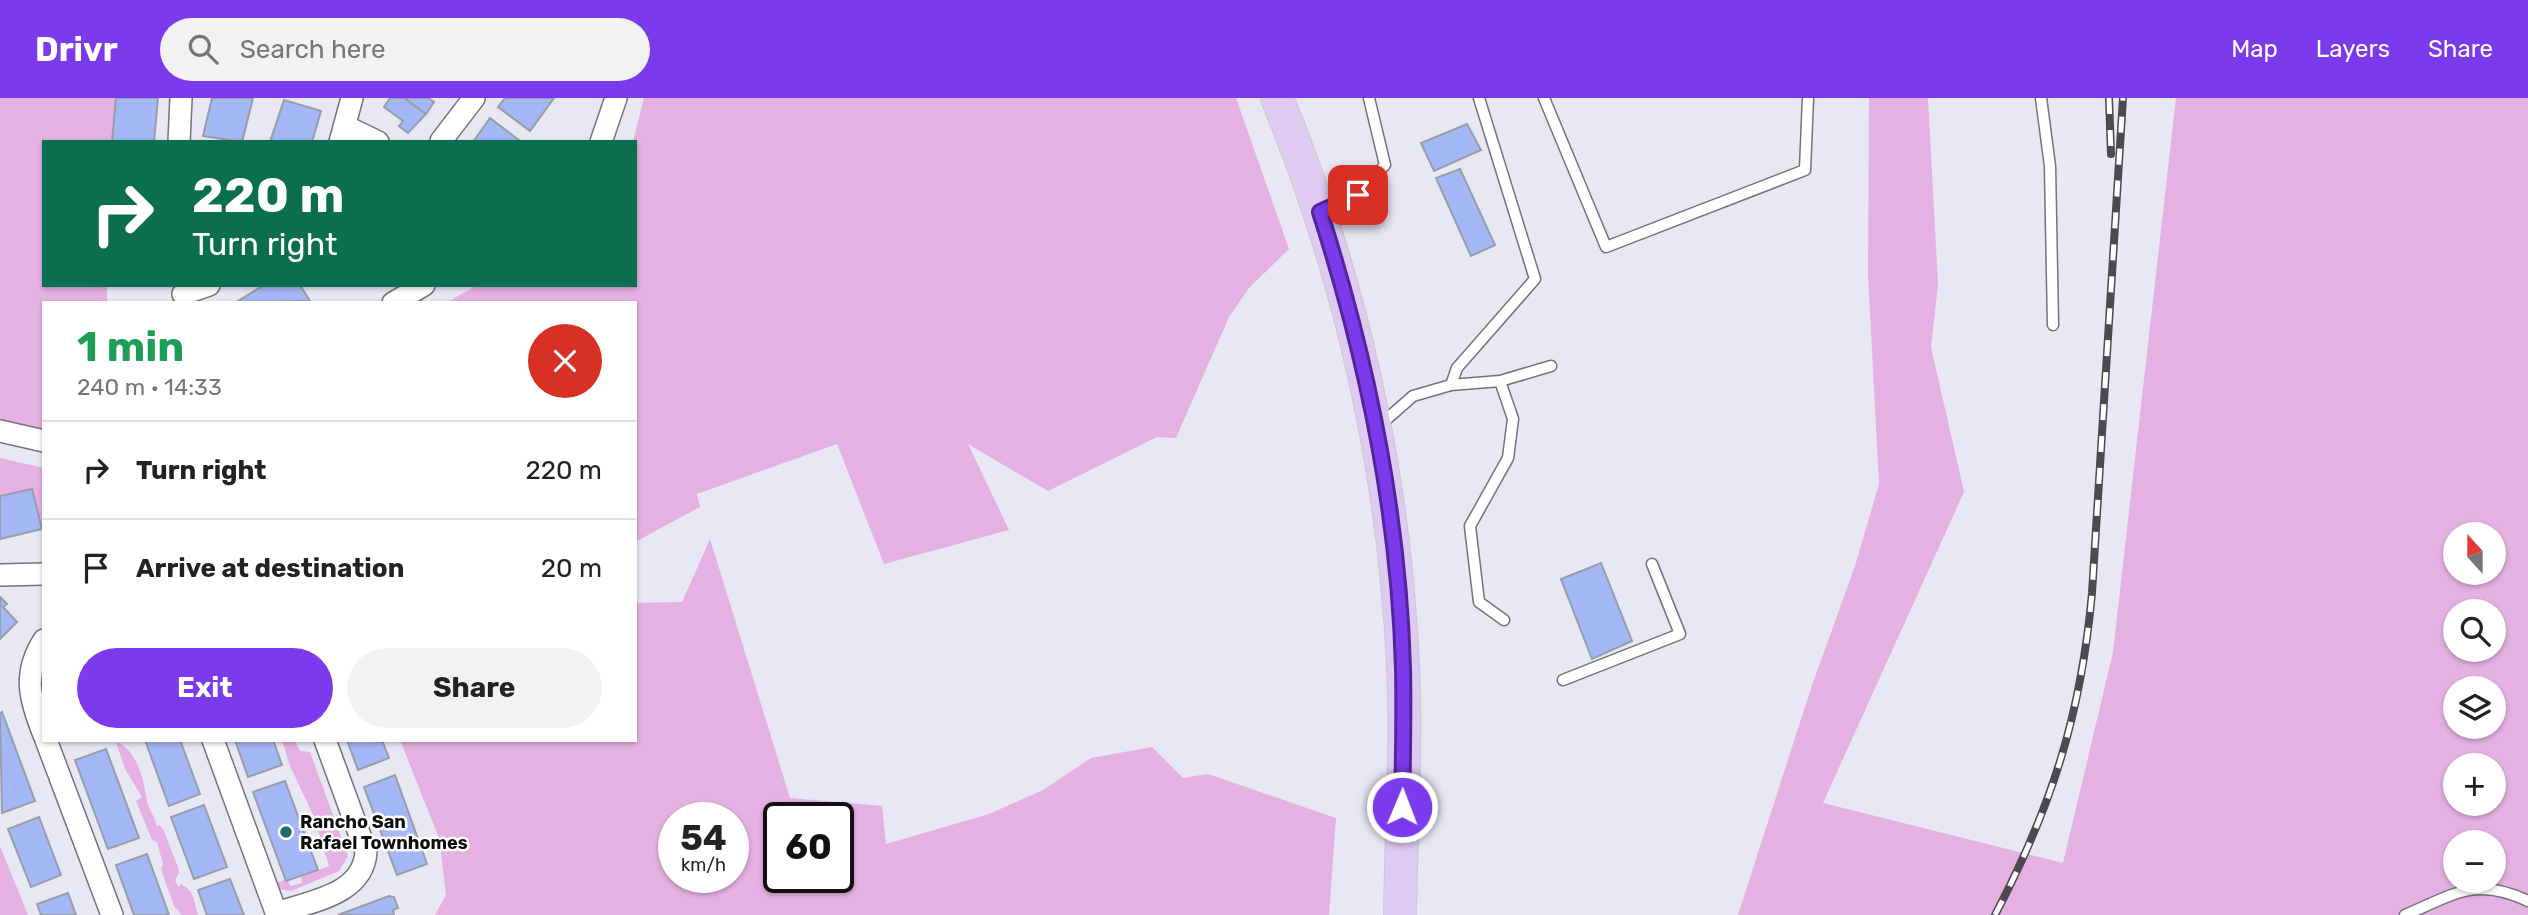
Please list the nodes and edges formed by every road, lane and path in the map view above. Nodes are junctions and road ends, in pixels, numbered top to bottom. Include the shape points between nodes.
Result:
1 (181, 98) edge
2 (352, 98) edge
3 (474, 98) edge
4 (616, 98) edge
5 (1277, 98) edge
6 (1368, 98) edge
7 (1479, 98) edge
8 (1544, 98) edge
9 (1808, 98) edge
10 (2041, 98) edge
11 (342, 134) edge
12 (179, 140) edge
13 (368, 140) edge
14 (442, 140) edge
15 (602, 140) edge
16 (1320, 212) junction
17 (203, 287) edge
18 (421, 287) edge
19 (184, 294) edge
20 (396, 301) edge
21 (2053, 325) dead end
22 (1551, 366) dead end
23 (1500, 381) junction
24 (1451, 385) junction
25 (1375, 429) junction
26 (0, 431) edge
27 (42, 441) edge
28 (1653, 564) dead end
29 (42, 574) edge
30 (0, 575) edge
31 (1504, 620) dead end
32 (42, 644) edge
33 (1563, 680) dead end
34 (42, 721) edge
35 (51, 742) edge
36 (214, 742) edge
37 (327, 742) edge
38 (2528, 901) edge
39 (277, 914) edge
40 (112, 915) edge
41 (1400, 915) edge
42 (2405, 915) edge

1 - 12 street
2 - 11 street
3 - 14 street
4 - 15 street
5 - 16 main road
6 - 16 lane via 1385,165 1358,195
7 - 24 lane via 1535,279 1457,368
8 - 9 lane via 1606,247 1805,170
10 - 21 lane via 2050,166
11 - 13 street
16 - 25 main road via 1352,323
17 - 19 street
18 - 20 street
22 - 23 lane
23 - 24 lane
23 - 31 lane via 1513,419 1508,458 1470,526 1479,602
24 - 25 lane via 1413,396
25 - 41 main road via 1393,542 1403,668
26 - 27 street
28 - 33 lane via 1680,634
29 - 30 street
32 - 34 street via 29,673 29,691
35 - 40 street
36 - 39 street
37 - 39 street via 366,852 365,866 352,885
38 - 42 lane via 2504,889 2478,886

